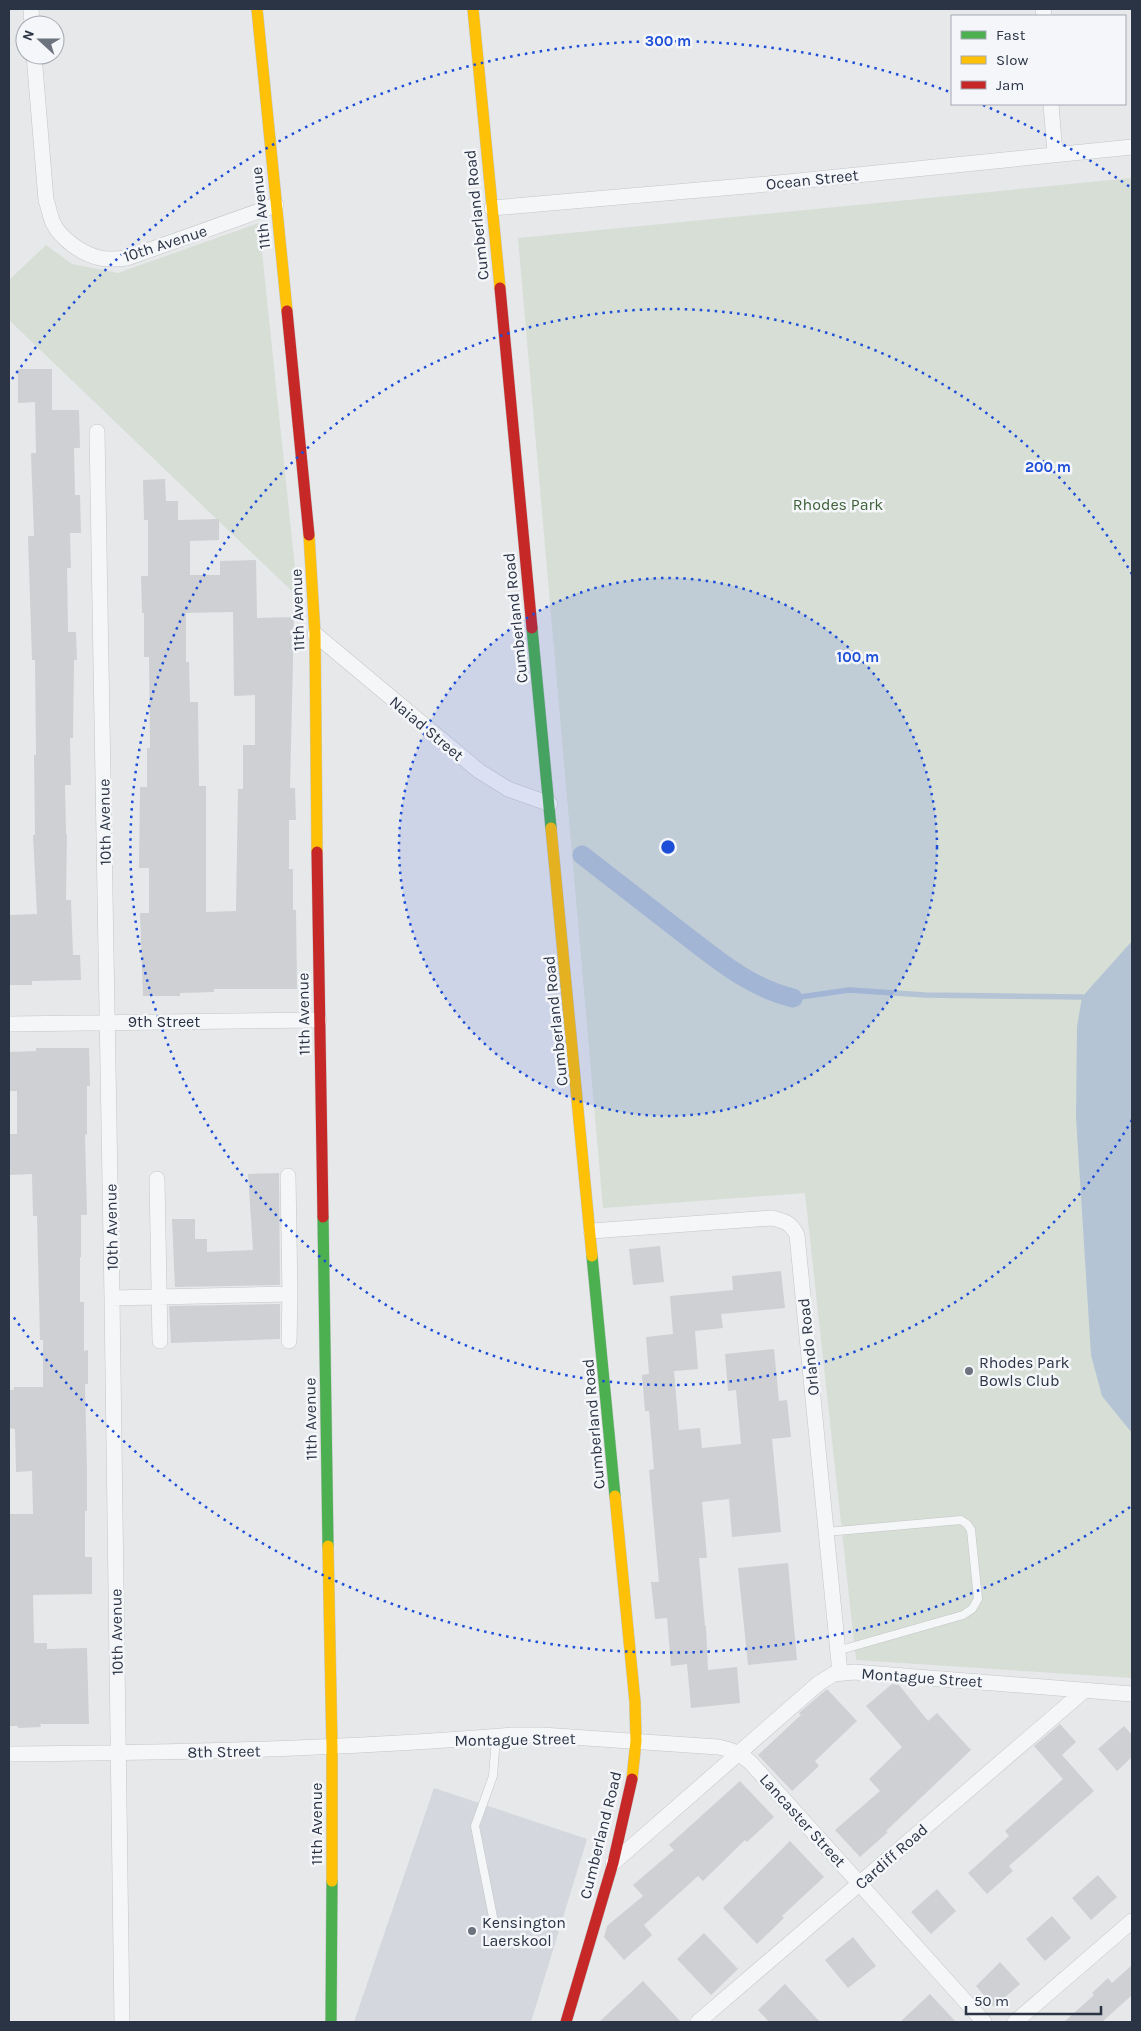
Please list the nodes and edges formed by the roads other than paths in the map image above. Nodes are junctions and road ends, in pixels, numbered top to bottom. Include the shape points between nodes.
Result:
1 (257, 9) edge
2 (473, 9) edge
3 (35, 65) edge
4 (1051, 105) edge
5 (1132, 147) edge
6 (1055, 154) junction
7 (276, 206) junction
8 (492, 208) junction
9 (97, 432) dead end
10 (315, 634) junction
11 (550, 804) junction
12 (319, 1020) junction
13 (107, 1022) junction
14 (9, 1024) edge
15 (288, 1176) dead end
16 (157, 1179) dead end
17 (591, 1231) junction
18 (290, 1294) junction
19 (159, 1297) junction
20 (112, 1298) junction
21 (289, 1340) dead end
22 (160, 1341) dead end
23 (826, 1532) junction
24 (837, 1651) junction
25 (840, 1672) junction
26 (1086, 1690) junction
27 (1132, 1694) edge
28 (496, 1737) junction
29 (439, 1740) joint
30 (636, 1741) junction
31 (332, 1748) junction
32 (118, 1753) junction
33 (740, 1753) junction
34 (9, 1754) edge
35 (612, 1862) junction
36 (860, 1882) junction
37 (493, 1917) dead end
38 (1132, 1921) edge
39 (122, 2022) edge
40 (332, 2022) edge
41 (566, 2022) edge
42 (698, 2022) edge
43 (984, 2022) edge
44 (1014, 2022) edge

1 - 7 street, 11th Avenue
2 - 8 street, Cumberland Road
3 - 7 street, 10th Avenue via 46,200 53,223 74,245 98,258 127,258
4 - 6 street
5 - 6 street, Ocean Street
6 - 8 street, Ocean Street
7 - 10 street, 11th Avenue via 311,560
8 - 11 street, Cumberland Road
9 - 13 street, 10th Avenue
10 - 11 street, Naiad Street via 479,771 508,789
10 - 12 street, 11th Avenue
11 - 17 street, Cumberland Road
12 - 13 street, 9th Street
12 - 31 street, 11th Avenue
13 - 14 street, 9th Street
13 - 20 street, 10th Avenue
15 - 18 street
16 - 19 street
17 - 23 street, Orlando Road via 772,1218 789,1223 797,1236
17 - 30 street, Cumberland Road
18 - 19 street
18 - 21 street
19 - 20 street
19 - 22 street
20 - 32 street, 10th Avenue
23 - 24 street, Orlando Road
23 - 24 lane via 961,1520 971,1530 978,1600 963,1615
24 - 25 street, Orlando Road
25 - 26 street, Montague Street
25 - 33 street, Montague Street via 819,1683
26 - 27 street, Montague Street
26 - 36 street, Cardiff Road
28 - 29 street, Montague Street
28 - 30 street, Montague Street via 542,1735
28 - 37 lane via 493,1776 476,1826
29 - 31 street, 8th Street
30 - 33 street, Montague Street via 718,1747
30 - 35 street, Cumberland Road via 631,1786
31 - 32 street, 8th Street
31 - 40 street, 11th Avenue
32 - 34 street, 8th Street
32 - 39 street, 10th Avenue
33 - 35 street, Montague Street
33 - 36 street, Lancaster Street
35 - 41 street, Cumberland Road
36 - 42 street, Cardiff Road
36 - 43 street, Lancaster Street
38 - 44 street

